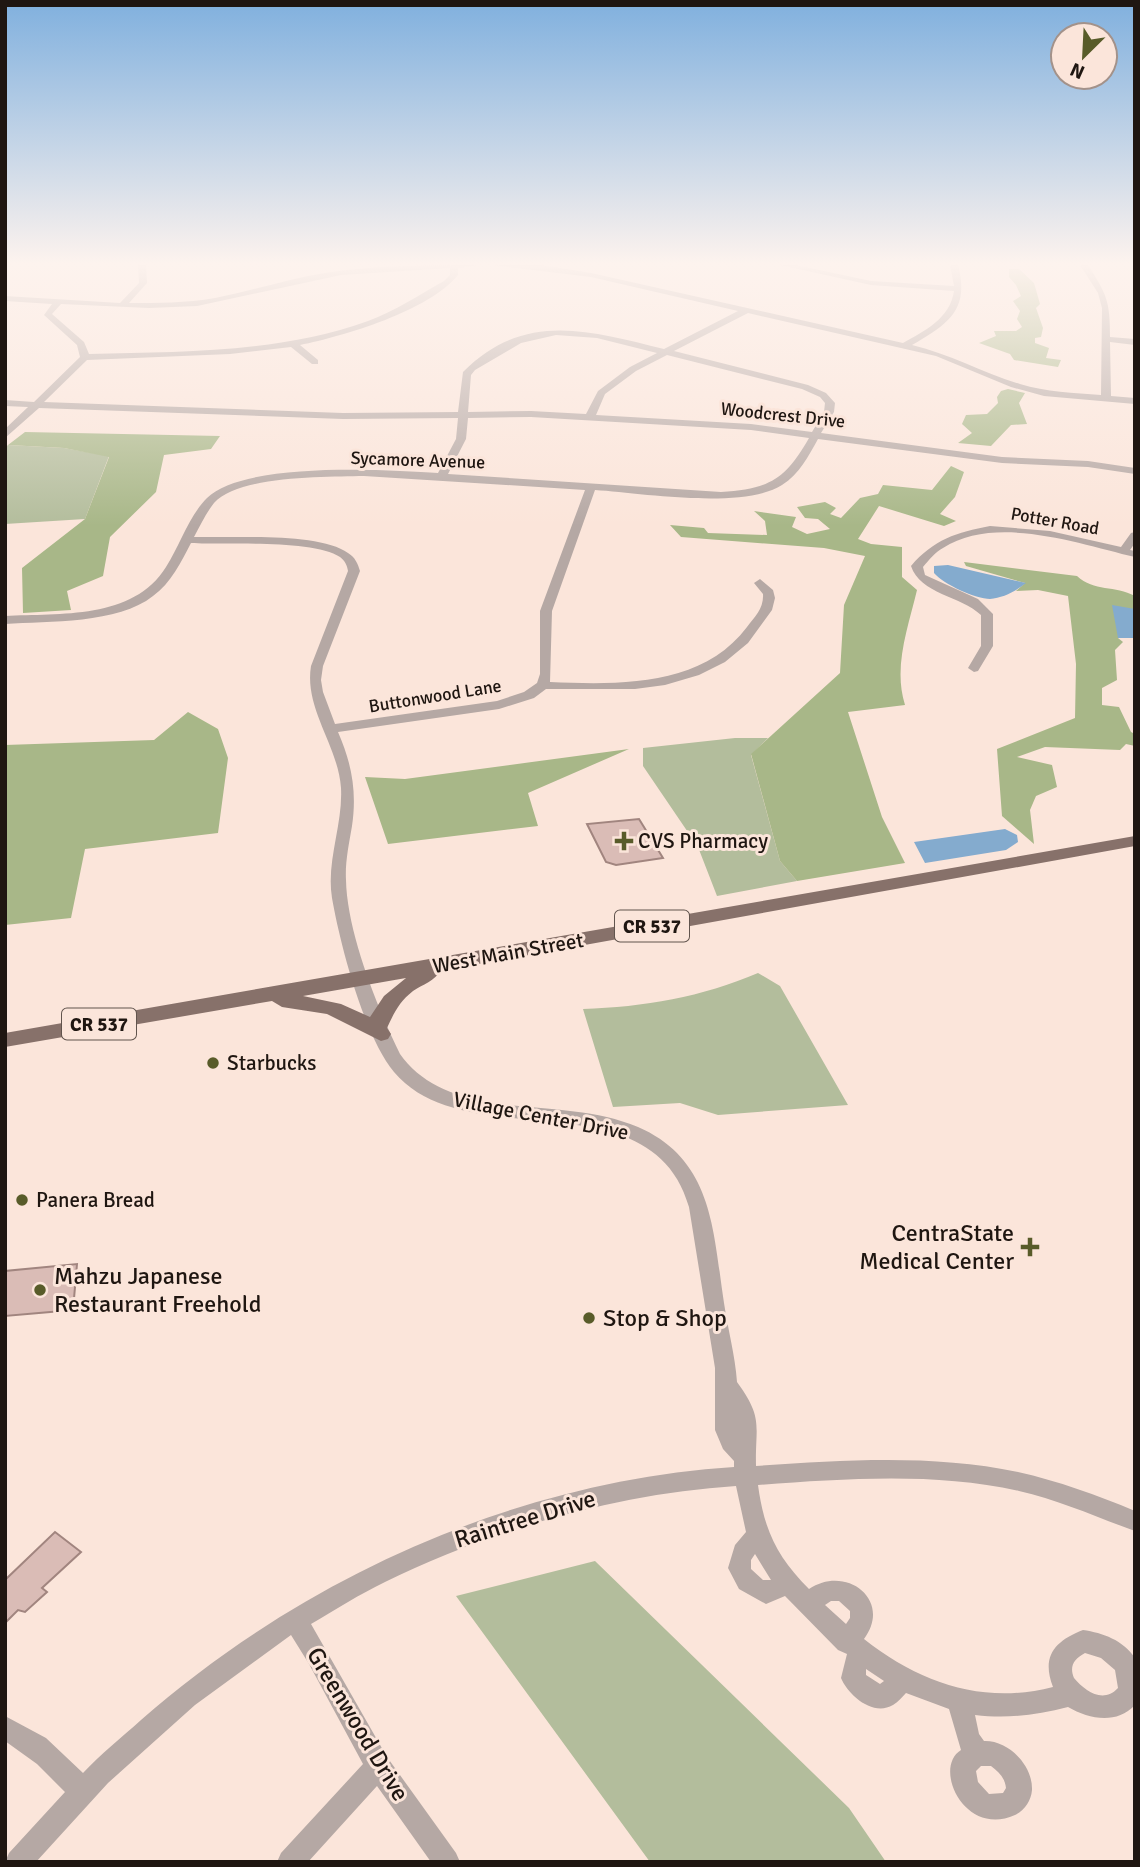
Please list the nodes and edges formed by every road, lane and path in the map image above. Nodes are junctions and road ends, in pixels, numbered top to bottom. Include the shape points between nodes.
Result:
1 (84, 352) edge
2 (214, 352) edge
3 (303, 352) edge
4 (498, 352) edge
5 (666, 352) joint
6 (928, 352) edge
7 (1105, 352) edge
8 (85, 357) junction
9 (316, 362) dead end
10 (1107, 400) junction
11 (1135, 401) edge
12 (5, 403) edge
13 (37, 404) junction
14 (463, 414) junction
15 (590, 417) junction
16 (5, 435) edge
17 (814, 435) junction
18 (1135, 471) edge
19 (441, 477) junction
20 (591, 487) junction
21 (1135, 535) edge
22 (188, 540) junction
23 (1129, 553) edge
24 (760, 583) dead end
25 (5, 620) edge
26 (974, 668) dead end
27 (543, 685) junction
28 (331, 729) junction
29 (1135, 841) edge
30 (451, 963) junction
31 (363, 979) junction
32 (254, 998) junction
33 (379, 1030) junction
34 (5, 1040) edge
35 (745, 1466) junction
36 (1135, 1521) edge
37 (758, 1536) junction
38 (787, 1585) junction
39 (809, 1605) junction
40 (295, 1621) junction
41 (853, 1648) junction
42 (1071, 1694) dead end
43 (959, 1701) junction
44 (5, 1728) edge
45 (978, 1754) dead end
46 (378, 1766) junction
47 (81, 1790) junction
48 (18, 1862) edge
49 (290, 1862) edge
50 (447, 1862) edge

1 - 8 street
2 - 8 street
3 - 9 street
4 - 14 street via 466,373
5 - 15 street via 604,391
5 - 17 street, Sycamore Avenue via 823,395 830,409
6 - 10 street via 1027,389
7 - 10 street
8 - 13 street
10 - 11 street
12 - 13 street, Woodcrest Drive
13 - 14 street, Woodcrest Drive via 209,413
13 - 16 street
14 - 15 street, Woodcrest Drive
14 - 19 street via 461,439
15 - 17 street, Woodcrest Drive
17 - 18 street, Woodcrest Drive via 1002,460
17 - 20 street, Sycamore Avenue via 787,479 761,492 721,495
19 - 20 street, Sycamore Avenue
19 - 22 street, Sycamore Avenue via 370,472 253,480 212,499
20 - 27 street via 546,611
21 - 23 street
22 - 25 street, Sycamore Avenue via 158,587 135,602 91,613
22 - 28 street, Village Center Drive via 314,545 352,561 354,571 315,674 315,687
23 - 26 street, Potter Road via 988,528 962,533 926,557 917,566 925,581 974,602 987,614 987,646
24 - 27 street via 770,598 763,615 732,651 707,667 672,680 631,687
27 - 28 street, Buttonwood Lane via 499,705
28 - 31 street, Village Center Drive via 347,777 338,883
29 - 30 main road, West Main Street / CR 537
30 - 31 main road, West Main Street / CR 537
30 - 33 main road via 406,987 384,1008
31 - 32 main road, West Main Street / CR 537
31 - 33 street, Village Center Drive
32 - 33 main road via 317,1003
32 - 34 main road, West Main Street / CR 537
33 - 35 street, Village Center Drive via 399,1067 437,1095 621,1128 651,1141 675,1160 696,1197 727,1384 724,1413 728,1440
35 - 36 street, Raintree Drive via 975,1475 1053,1491
35 - 37 street
35 - 40 street, Raintree Drive via 550,1507 487,1527 346,1589
37 - 38 street
37 - 38 street via 738,1556 744,1579 766,1592
38 - 39 street
39 - 41 street
39 - 41 street via 832,1589 854,1597 863,1616
40 - 46 street, Greenwood Drive
40 - 47 street, Raintree Drive via 193,1690
41 - 43 street via 853,1678 870,1694 885,1696 902,1680
42 - 43 street via 1018,1706
43 - 45 street via 968,1739
44 - 47 street via 32,1742
46 - 49 street
46 - 50 street, Greenwood Drive
47 - 48 street, Raintree Drive

